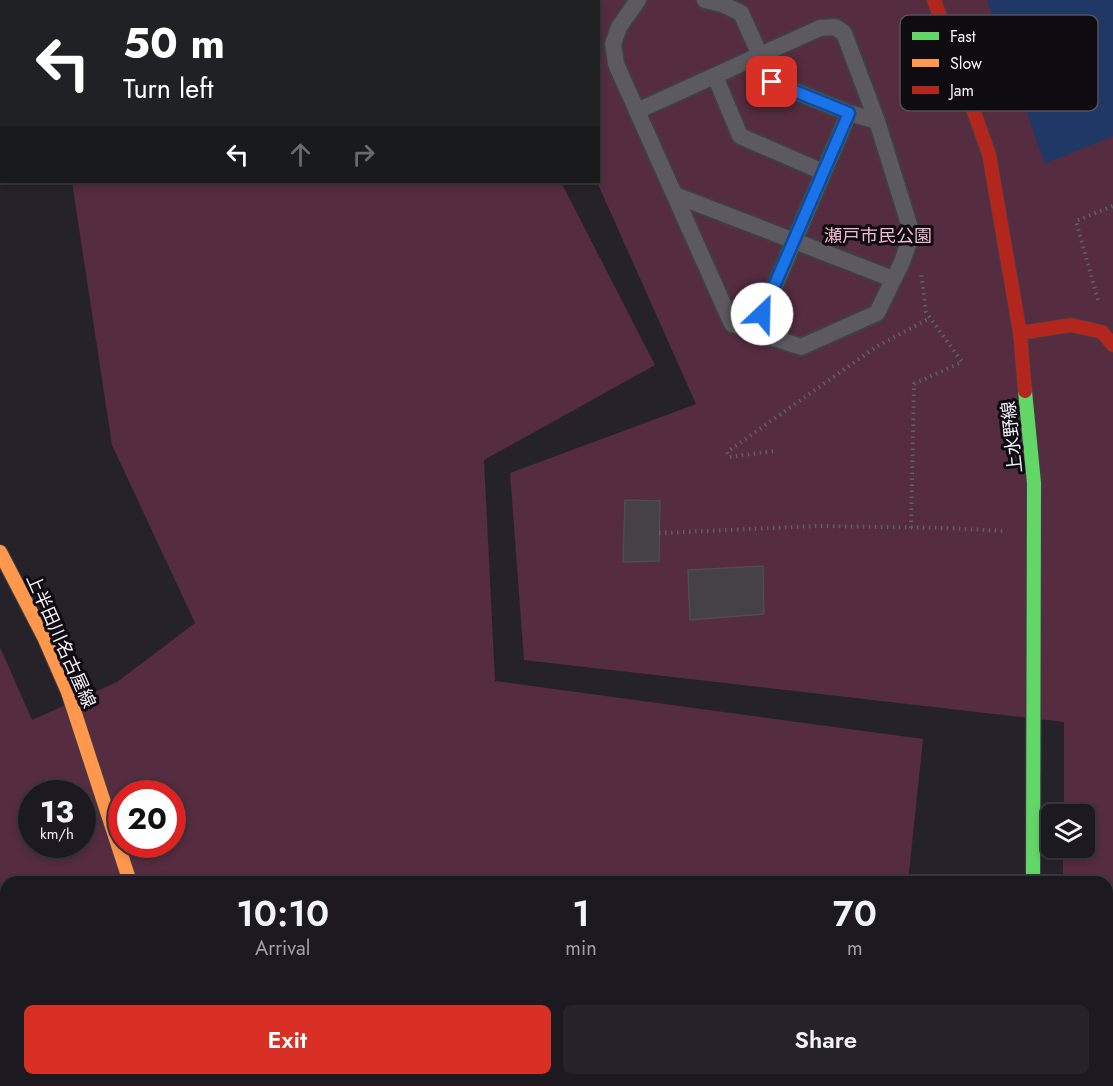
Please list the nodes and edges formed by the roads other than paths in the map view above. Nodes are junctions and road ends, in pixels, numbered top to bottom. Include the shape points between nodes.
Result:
1 (638, 0) edge
2 (705, 0) edge
3 (746, 0) edge
4 (934, 0) edge
5 (939, 15) edge
6 (764, 54) junction
7 (715, 76) junction
8 (637, 111) junction
9 (974, 111) edge
10 (849, 113) junction
11 (877, 121) junction
12 (823, 172) junction
13 (675, 195) junction
14 (794, 242) junction
15 (893, 279) junction
16 (754, 332) junction
17 (1020, 333) junction
18 (1113, 345) edge
19 (0, 552) edge
20 (128, 876) edge
21 (1033, 876) edge

1 - 8 lane via 619,27 613,44 616,64
2 - 6 lane via 741,13
3 - 6 lane
4 - 5 street, 上水野線
6 - 7 lane
6 - 10 lane via 772,82
6 - 11 lane via 820,28 835,27 844,33
7 - 8 lane
7 - 12 lane via 740,136
8 - 13 lane
9 - 17 street, 上水野線 via 989,154
10 - 11 lane
10 - 12 lane
11 - 15 lane via 912,234
12 - 14 lane
13 - 14 lane
13 - 16 lane via 732,324
14 - 15 lane
14 - 16 lane
15 - 16 lane via 877,313 801,347
17 - 18 street via 1071,325 1102,332
17 - 21 street, 上水野線 via 1035,483
19 - 20 street, 上半田川名古屋線 via 68,692

